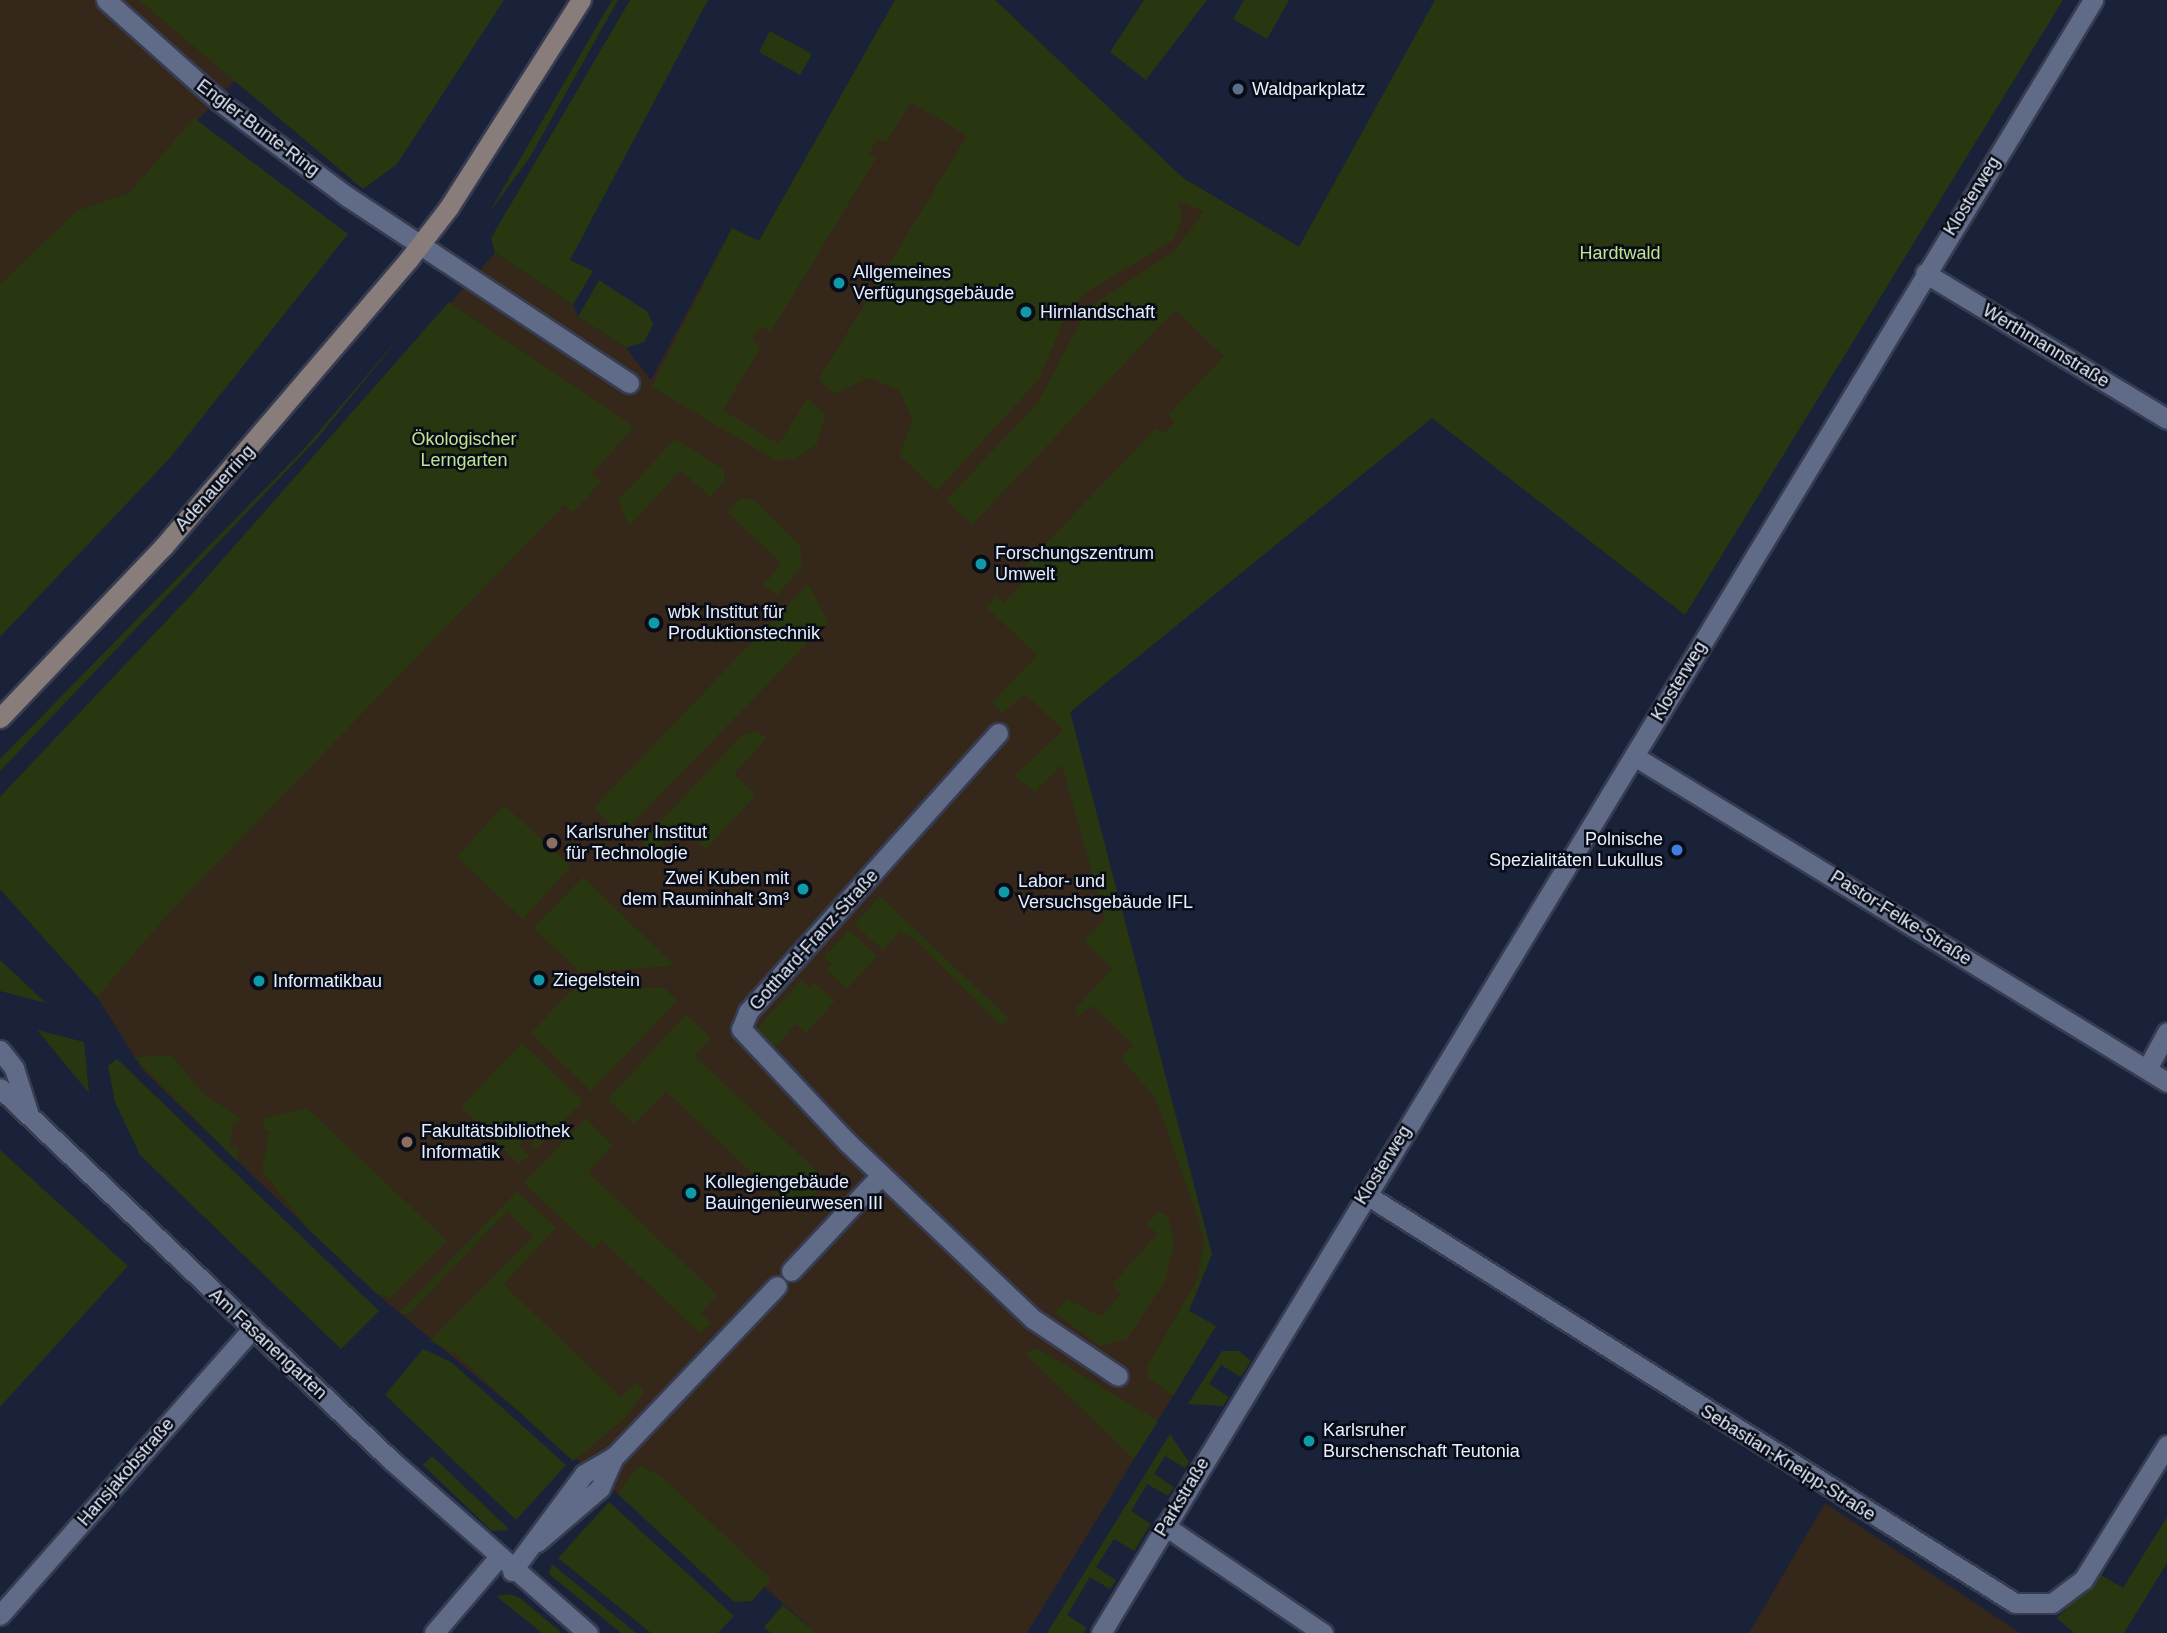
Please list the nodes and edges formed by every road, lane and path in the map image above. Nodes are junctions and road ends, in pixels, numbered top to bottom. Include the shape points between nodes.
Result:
1 (106, 0) edge
2 (581, 0) edge
3 (2093, 0) edge
4 (418, 247) junction
5 (1925, 273) junction
6 (629, 383) dead end
7 (2167, 419) edge
8 (0, 718) edge
9 (998, 733) dead end
10 (1633, 756) junction
11 (2167, 1032) edge
12 (0, 1050) edge
13 (2147, 1069) junction
14 (2167, 1082) edge
15 (0, 1088) edge
16 (29, 1113) junction
17 (881, 1175) junction
18 (1365, 1194) junction
19 (791, 1271) dead end
20 (777, 1286) dead end
21 (252, 1329) junction
22 (1264, 1362) joint
23 (1118, 1376) dead end
24 (2167, 1445) edge
25 (1165, 1526) junction
26 (505, 1564) junction
27 (0, 1615) edge
28 (434, 1633) edge
29 (588, 1633) edge
30 (1101, 1633) edge
31 (1323, 1633) edge

1 - 4 street, Engler-Bunte-Ring via 219,101
2 - 4 main road, Adenauerring
3 - 5 street, Klosterweg
4 - 6 street
4 - 8 main road, Adenauerring via 163,547
5 - 7 street, Werthmannstraße
5 - 10 street, Klosterweg
9 - 17 street, Gotthard-Franz-Straße via 742,1021 747,1040
10 - 13 street, Pastor-Felke-Straße
10 - 18 street, Klosterweg
11 - 13 street
12 - 16 street, Am Fasanengarten via 14,1068
13 - 14 street, Pastor-Felke-Straße
15 - 16 street, Am Fasanengarten
16 - 21 street, Am Fasanengarten
17 - 19 street
17 - 23 street, Gotthard-Franz-Straße via 1033,1319
18 - 22 street, Klosterweg
18 - 24 street, Sebastian-Kneipp-Straße via 2015,1603 2052,1603 2083,1580
20 - 26 street via 614,1457 600,1488
21 - 26 street, Am Fasanengarten
21 - 27 street, Hansjakobstraße
22 - 25 street, Parkstraße
25 - 30 street, Parkstraße
25 - 31 street
26 - 28 street
26 - 29 street, Am Fasanengarten

